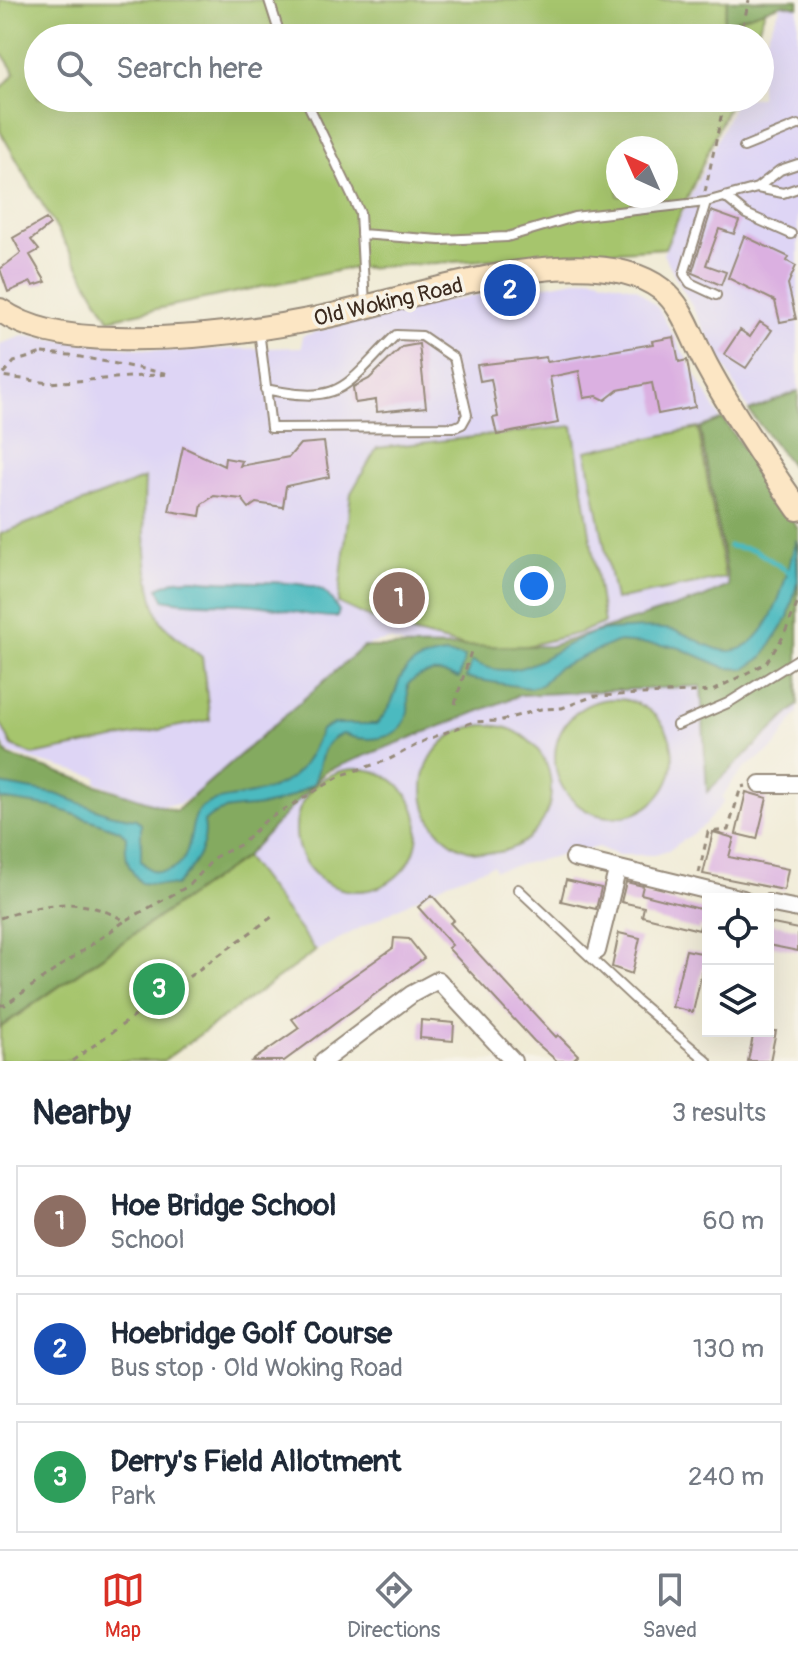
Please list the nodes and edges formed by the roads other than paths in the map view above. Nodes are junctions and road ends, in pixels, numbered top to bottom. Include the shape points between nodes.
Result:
1 (269, 0) edge
2 (277, 24) edge
3 (312, 112) edge
4 (798, 125) edge
5 (744, 147) dead end
6 (798, 164) edge
7 (757, 188) junction
8 (798, 188) edge
9 (725, 197) junction
10 (706, 202) junction
11 (361, 234) junction
12 (791, 234) dead end
13 (716, 295) dead end
14 (365, 305) junction
15 (0, 311) edge
16 (259, 329) junction
17 (265, 389) junction
18 (798, 509) edge
19 (798, 659) edge
20 (677, 725) dead end
21 (760, 784) road end
22 (798, 784) edge
23 (574, 858) dead end
24 (617, 871) junction
25 (518, 889) dead end
26 (717, 893) edge
27 (774, 904) edge
28 (798, 909) edge
29 (597, 951) dead end
30 (323, 1061) edge
31 (513, 1061) edge
32 (707, 1061) edge

1 - 2 lane
3 - 11 lane via 360,213
4 - 5 lane
6 - 7 lane
7 - 8 lane via 783,193
7 - 9 lane
9 - 10 lane
9 - 12 lane via 746,214
10 - 11 lane via 574,217 507,237 440,240
10 - 13 lane via 684,274 690,283
11 - 14 lane
14 - 16 main road, Old Woking Road
14 - 18 main road, Old Woking Road via 562,268 611,267 638,275 674,302 707,367
15 - 16 main road, Old Woking Road via 38,328 88,338 186,339
16 - 17 lane
17 - 17 lane via 313,397 330,394 396,335 412,333 454,358 467,415 455,427 271,428
19 - 20 lane via 728,703
21 - 22 street
23 - 24 street
24 - 26 street
24 - 29 street
25 - 32 lane
27 - 28 street
30 - 31 street via 438,980

